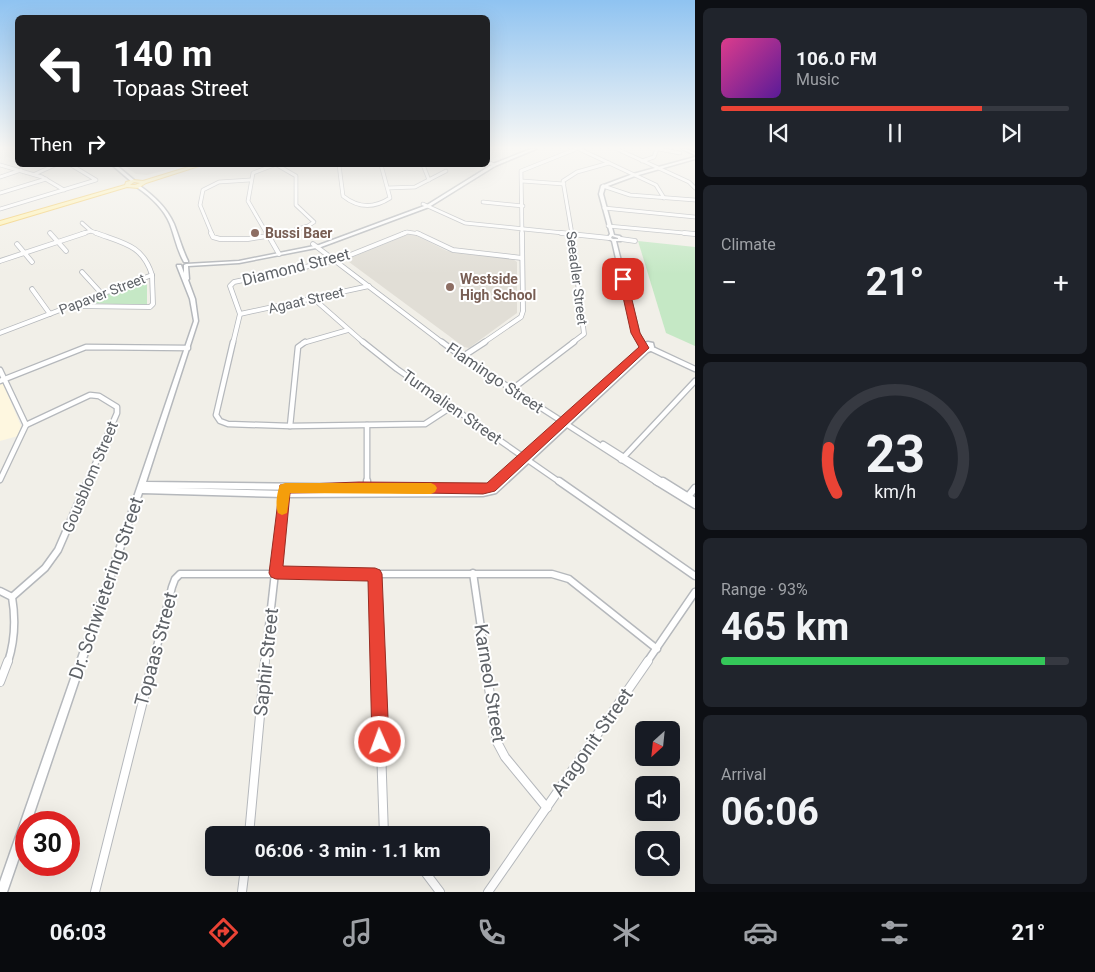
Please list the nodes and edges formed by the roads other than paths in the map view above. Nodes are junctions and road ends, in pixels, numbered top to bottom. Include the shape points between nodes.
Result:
1 (62, 191) edge
2 (112, 191) edge
3 (142, 191) edge
4 (204, 191) edge
5 (249, 191) edge
6 (296, 191) edge
7 (342, 191) edge
8 (388, 191) edge
9 (448, 191) edge
10 (522, 191) edge
11 (565, 191) edge
12 (605, 191) edge
13 (618, 191) edge
14 (660, 191) edge
15 (664, 198) junction
16 (695, 200) edge
17 (483, 202) dead end
18 (425, 205) junction
19 (523, 206) junction
20 (606, 208) junction
21 (0, 209) edge
22 (695, 217) edge
23 (0, 223) edge
24 (82, 223) dead end
25 (610, 226) junction
26 (523, 229) junction
27 (91, 231) junction
28 (50, 232) dead end
29 (572, 234) junction
30 (695, 234) edge
31 (268, 236) junction
32 (615, 238) junction
33 (635, 241) dead end
34 (57, 242) junction
35 (17, 244) dead end
36 (317, 245) junction
37 (178, 248) junction
38 (66, 251) dead end
39 (277, 252) junction
40 (24, 253) junction
41 (522, 258) junction
42 (336, 260) junction
43 (0, 261) edge
44 (32, 262) dead end
45 (186, 263) junction
46 (178, 264) junction
47 (82, 272) dead end
48 (152, 275) junction
49 (187, 283) junction
50 (370, 285) junction
51 (32, 289) dead end
52 (102, 294) junction
53 (314, 299) junction
54 (71, 306) junction
55 (50, 314) junction
56 (240, 314) junction
57 (348, 330) junction
58 (0, 333) edge
59 (647, 347) junction
60 (188, 348) junction
61 (463, 356) junction
62 (695, 369) edge
63 (0, 370) edge
64 (2, 380) edge
65 (695, 381) edge
66 (512, 389) junction
67 (451, 407) junction
68 (565, 422) junction
69 (26, 425) junction
70 (367, 425) junction
71 (290, 426) junction
72 (526, 458) junction
73 (622, 459) junction
74 (0, 480) edge
75 (141, 488) junction
76 (695, 488) edge
77 (368, 490) junction
78 (284, 491) junction
79 (687, 498) junction
80 (695, 501) edge
81 (695, 505) edge
82 (276, 573) junction
83 (473, 573) junction
84 (375, 574) junction
85 (695, 576) edge
86 (0, 591) edge
87 (695, 592) edge
88 (12, 597) junction
89 (657, 648) junction
90 (0, 682) edge
91 (547, 808) junction
92 (250, 826) edge
93 (384, 826) edge
94 (244, 876) edge
95 (428, 876) edge
96 (2, 892) edge
97 (94, 892) edge
98 (242, 892) edge
99 (440, 892) edge
100 (488, 892) edge

1 - 21 street
2 - 23 main road
3 - 37 street, Dr. Schwietering Street via 168,216
4 - 31 street via 200,204 213,237 218,240
5 - 31 street via 248,201
6 - 31 street via 296,205 314,222 305,229
7 - 8 street via 343,196 356,206 368,207 388,199
9 - 18 street
10 - 19 street
11 - 29 street, Seeadler Street
12 - 20 street
13 - 15 street
14 - 15 street
15 - 16 street
17 - 19 street
18 - 26 street via 465,223
18 - 36 street
19 - 26 street
20 - 22 street
20 - 25 street
24 - 27 street, Papaver Street
25 - 30 street
25 - 32 street
26 - 29 street
26 - 41 street
27 - 34 street
27 - 48 street, Papaver Street via 142,256
28 - 34 street
29 - 32 street
29 - 66 street, Seeadler Street via 584,334
31 - 39 street
32 - 33 street
32 - 59 street via 636,333
34 - 38 street
34 - 40 street
35 - 40 street
36 - 39 street
36 - 42 street, Flamingo Street
37 - 45 street, Dr. Schwietering Street
37 - 46 street, Dr. Schwietering Street
39 - 45 street via 227,263
40 - 43 street
40 - 44 street
41 - 42 street, Diamond Street via 453,250 412,232
41 - 61 street via 521,317
42 - 50 street, Flamingo Street
42 - 56 street, Diamond Street via 232,284
45 - 46 street
45 - 49 street, Dr. Schwietering Street
46 - 49 street, Dr. Schwietering Street
47 - 52 street
48 - 52 street, Papaver Street
48 - 54 street via 153,304 150,307
49 - 60 street, Dr. Schwietering Street via 196,321
50 - 53 street, Agaat Street
50 - 61 street, Flamingo Street
51 - 55 street
52 - 54 street, Papaver Street
53 - 56 street, Agaat Street
53 - 57 street, Turmalien Street
54 - 55 street, Papaver Street
55 - 58 street, Papaver Street
56 - 71 street via 216,415 220,422 228,424
57 - 67 street, Turmalien Street
57 - 71 street via 306,341 298,347
59 - 62 street
59 - 68 street
60 - 64 street via 86,347
60 - 75 street, Dr. Schwietering Street
61 - 66 street, Flamingo Street
63 - 64 street
64 - 69 street
65 - 73 street
66 - 68 street, Flamingo Street
67 - 70 street via 425,424
67 - 72 street, Turmalien Street
68 - 72 street
68 - 73 street, Flamingo Street
69 - 74 street
69 - 88 street, Gousblom Street via 90,396 99,396 116,407 117,413 58,550 45,568
70 - 71 street
70 - 77 street
72 - 77 street via 494,491 483,494
72 - 85 street, Turmalien Street
73 - 79 street, Flamingo Street
75 - 78 street
75 - 96 street, Dr. Schwietering Street
76 - 79 street
77 - 78 street
78 - 82 street, Saphir Street
79 - 80 street
79 - 81 street
82 - 84 street, Topaas Street
82 - 92 street, Saphir Street
82 - 97 street, Topaas Street via 186,573 175,579
83 - 84 street, Topaas Street
83 - 89 street, Topaas Street via 561,575
83 - 91 street, Karneol Street via 497,742 505,757
84 - 93 street
86 - 88 street
87 - 89 street, Aragonit Street
88 - 90 street via 16,636
89 - 91 street, Aragonit Street
91 - 100 street, Aragonit Street
94 - 98 street
95 - 99 street

